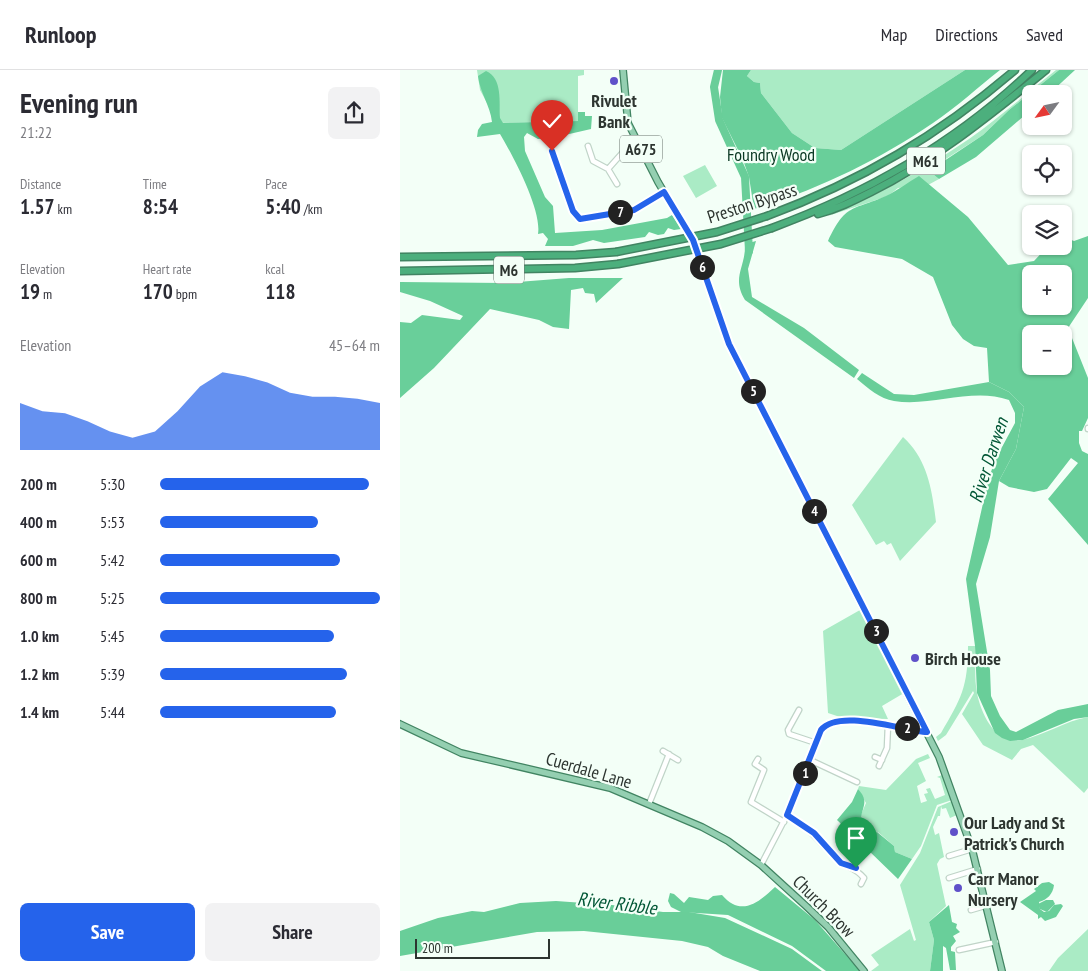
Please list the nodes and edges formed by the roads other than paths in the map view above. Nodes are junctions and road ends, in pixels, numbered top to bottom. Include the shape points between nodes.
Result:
1 (623, 70) edge
2 (1015, 70) edge
3 (1032, 70) edge
4 (1046, 70) edge
5 (639, 144) junction
6 (588, 146) dead end
7 (552, 151) dead end
8 (608, 169) junction
9 (617, 184) dead end
10 (664, 192) junction
11 (790, 221) junction
12 (400, 257) edge
13 (400, 271) edge
14 (799, 710) dead end
15 (400, 724) edge
16 (888, 724) junction
17 (927, 732) junction
18 (816, 743) junction
19 (663, 751) dead end
20 (669, 754) junction
21 (875, 757) dead end
22 (758, 759) dead end
23 (678, 760) dead end
24 (810, 760) junction
25 (882, 760) junction
26 (879, 766) dead end
27 (857, 782) dead end
28 (649, 804) junction
29 (787, 815) junction
30 (784, 822) junction
31 (972, 849) junction
32 (949, 856) dead end
33 (760, 865) junction
34 (978, 869) junction
35 (950, 878) dead end
36 (861, 884) dead end
37 (988, 905) junction
38 (971, 910) dead end
39 (996, 942) junction
40 (959, 950) dead end
41 (864, 971) edge
42 (1002, 971) edge

1 - 5 main road, A675 via 627,117
2 - 12 highway, Preston Bypass / M6, bridge via 979,101 889,161 841,187 717,232 616,252
3 - 11 highway, M6 via 969,126 902,169 847,198
4 - 11 highway, M61 via 974,128 914,169 835,210
5 - 8 street via 624,151
5 - 10 main road, A675
6 - 8 street via 593,161
7 - 10 street via 573,211 580,219 634,210
8 - 9 street
10 - 17 main road, A675 via 693,240 729,344
11 - 13 highway, Preston Bypass / M6, bridge via 722,244 618,264 575,268
14 - 18 street via 789,734
15 - 28 main road, Cuerdale Lane via 461,753 610,788
16 - 17 street
16 - 18 street via 832,722 823,728
16 - 25 street via 887,748
17 - 31 main road, A675
18 - 24 street
19 - 20 street
20 - 23 street
20 - 28 street
21 - 25 street
22 - 30 street via 756,764 764,770 751,802
24 - 27 street
24 - 29 street
25 - 26 street
28 - 33 main road, Cuerdale Lane via 728,841
29 - 30 street
29 - 36 street via 814,833 841,863 856,868 864,878
30 - 33 street
31 - 32 street
31 - 34 main road, A675
33 - 41 main road, Church Brow via 828,927
34 - 35 street
34 - 37 main road, A675
37 - 38 street
37 - 39 main road, A675
39 - 40 street
39 - 42 main road, A675

